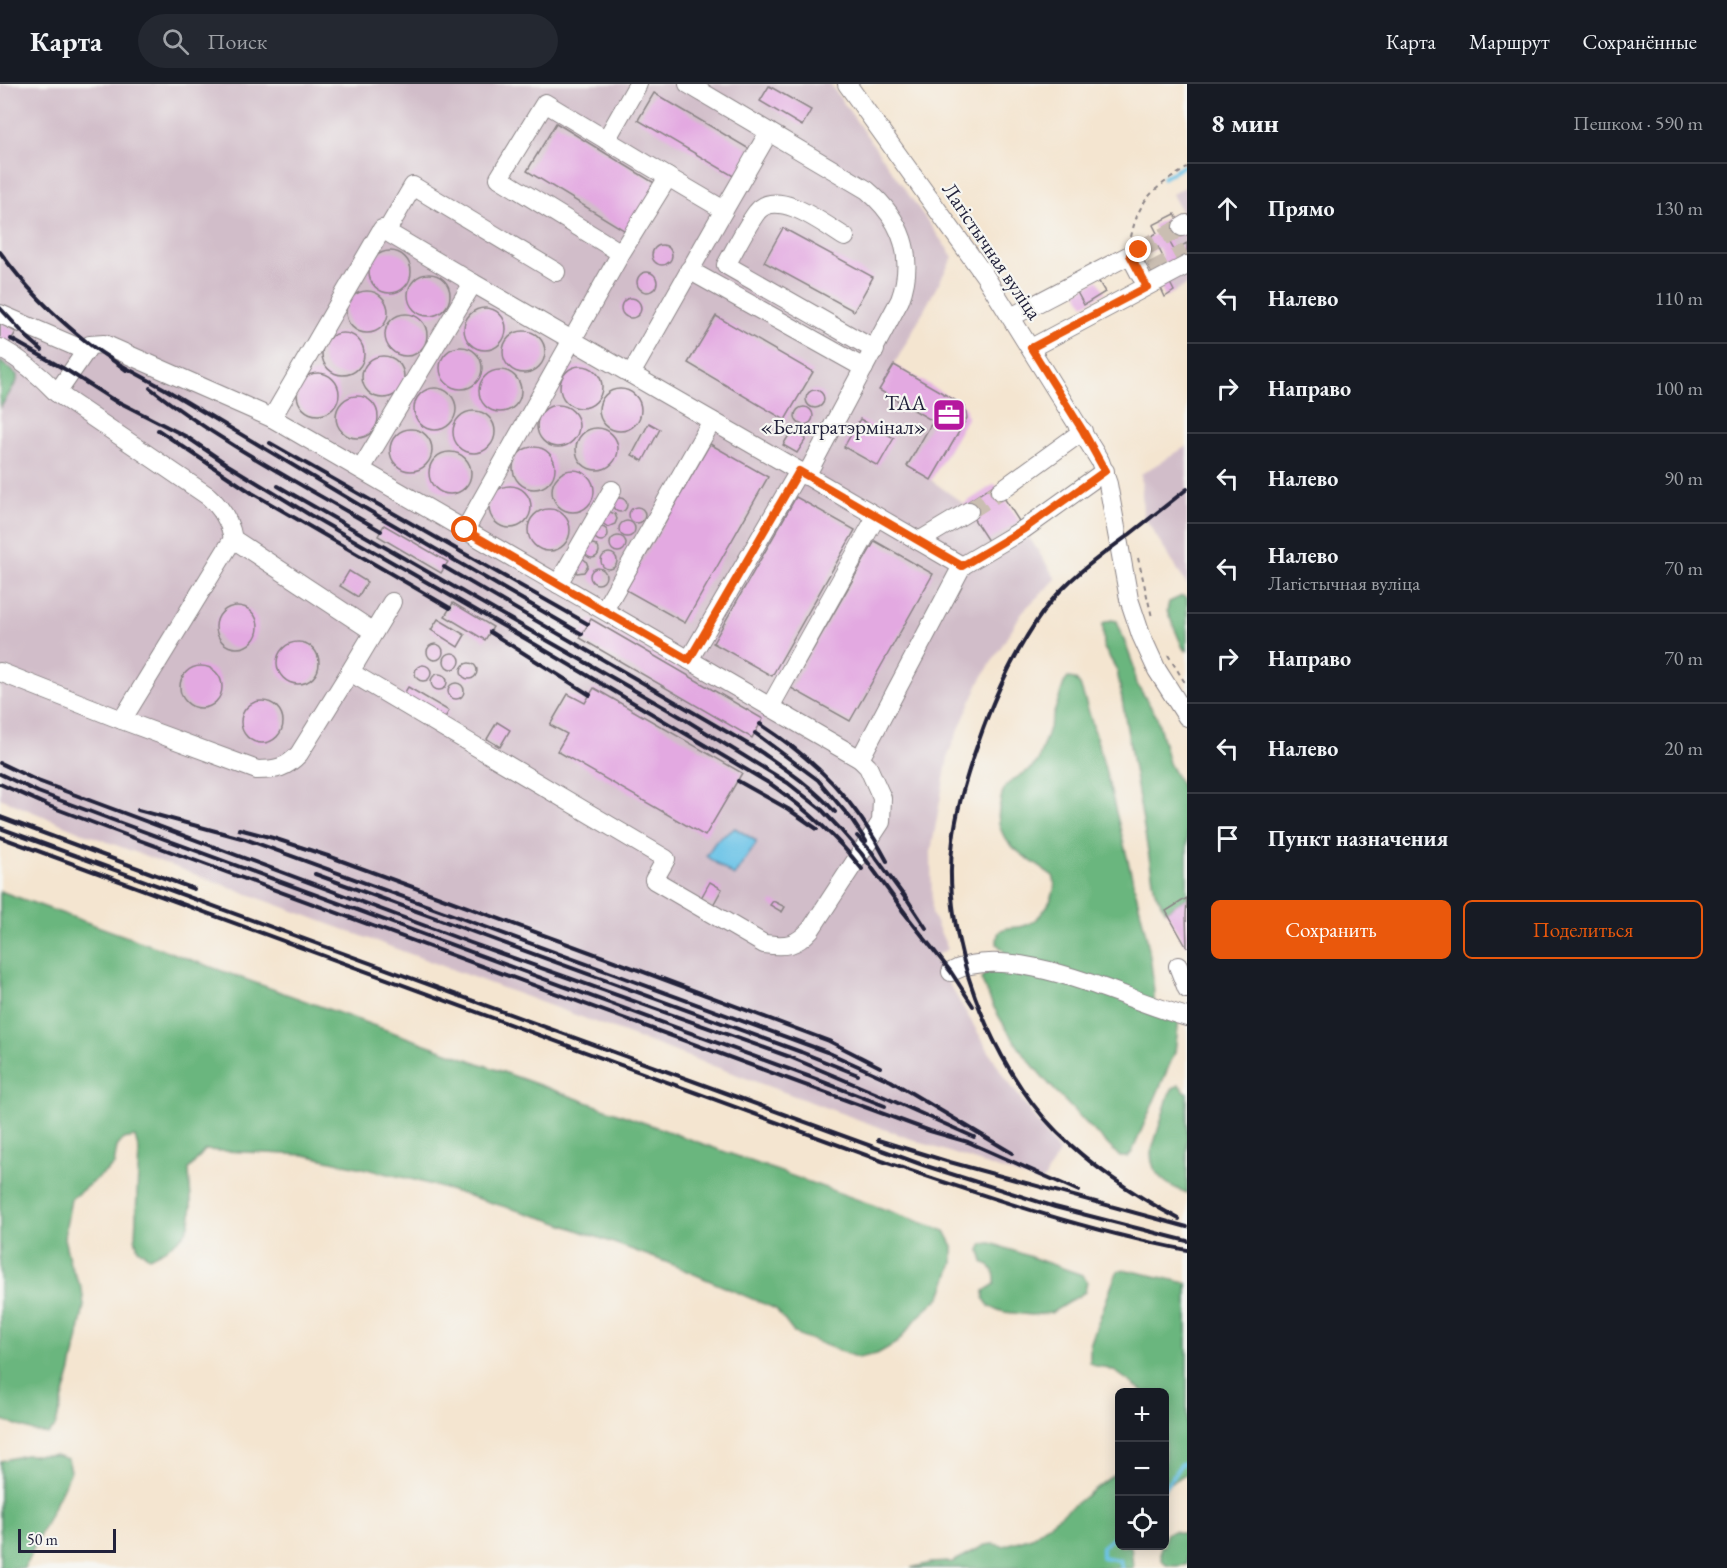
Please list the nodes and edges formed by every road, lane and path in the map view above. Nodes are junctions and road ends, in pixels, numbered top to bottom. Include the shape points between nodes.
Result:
1 (638, 84) edge
2 (688, 84) edge
3 (848, 84) edge
4 (769, 132) junction
5 (606, 140) junction
6 (1187, 168) edge
7 (668, 177) junction
8 (724, 210) junction
9 (386, 232) junction
10 (845, 237) dead end
11 (621, 253) junction
12 (1134, 253) junction
13 (1187, 265) edge
14 (689, 270) junction
15 (556, 272) dead end
16 (1146, 278) junction
17 (474, 283) junction
18 (0, 314) edge
19 (1011, 317) junction
20 (571, 339) junction
21 (0, 348) edge
22 (1031, 348) junction
23 (875, 350) junction
24 (86, 351) junction
25 (864, 368) junction
26 (631, 374) junction
27 (57, 393) junction
28 (272, 418) junction
29 (712, 421) junction
30 (1083, 431) junction
31 (361, 470) junction
32 (1105, 471) junction
33 (803, 474) junction
34 (612, 490) dead end
35 (1000, 492) tunnel mouth
36 (969, 511) tunnel mouth
37 (876, 516) junction
38 (465, 530) junction
39 (233, 539) junction
40 (919, 541) junction
41 (1137, 553) dead end
42 (962, 566) junction
43 (558, 584) junction
44 (392, 602) dead end
45 (604, 610) junction
46 (1156, 626) dead end
47 (374, 632) junction
48 (1168, 655) dead end
49 (689, 660) junction
50 (0, 672) edge
51 (350, 672) junction
52 (1187, 686) edge
53 (770, 707) junction
54 (1187, 717) edge
55 (122, 720) junction
56 (860, 759) junction
57 (1178, 966) dead end
58 (951, 972) dead end
59 (1187, 988) edge
60 (1187, 1017) edge

1 - 5 street
2 - 4 street
3 - 19 street, Лагістычная вуліца
4 - 8 street
4 - 23 street via 867,190 897,225 906,255 905,286
5 - 7 street
5 - 11 street via 545,103 499,178
6 - 12 path via 1154,189 1145,201 1135,219 1130,242
7 - 8 street
7 - 11 street
8 - 14 street
9 - 15 street via 413,186
9 - 17 street
9 - 28 street via 382,230
10 - 23 street via 793,207 771,203 757,212 726,266
11 - 20 street
12 - 16 street
12 - 19 street
13 - 16 street
14 - 25 street
14 - 26 street
16 - 22 street
17 - 20 street
17 - 31 street
18 - 24 street
19 - 22 street, Лагістычная вуліца
20 - 26 street
20 - 38 street
21 - 27 street via 40,375
22 - 30 street, Лагістычная вуліца
23 - 25 street
24 - 27 street
24 - 28 street via 90,345 104,344
25 - 33 street
26 - 29 street
27 - 39 street via 218,504
28 - 31 street
29 - 33 street
29 - 45 street
30 - 32 street, Лагістычная вуліца
30 - 35 street
31 - 38 street
32 - 42 street via 1024,529
32 - 54 street, Лагістычная вуліца via 1130,599 1141,635 1157,670
33 - 37 street
33 - 49 street
34 - 43 street
36 - 40 street
37 - 40 street
37 - 53 street
38 - 43 street
39 - 47 street
39 - 55 street
40 - 42 street
41 - 46 path
42 - 56 street
43 - 45 street
44 - 47 street
45 - 49 street
47 - 51 street
48 - 52 path
49 - 53 street
50 - 55 street
51 - 55 street via 299,754 290,764 276,770 257,770
51 - 56 street via 666,859 654,880 764,944 800,942 881,822 882,798 868,767
53 - 56 street
57 - 59 street
58 - 60 street via 964,966 1003,962 1051,972

